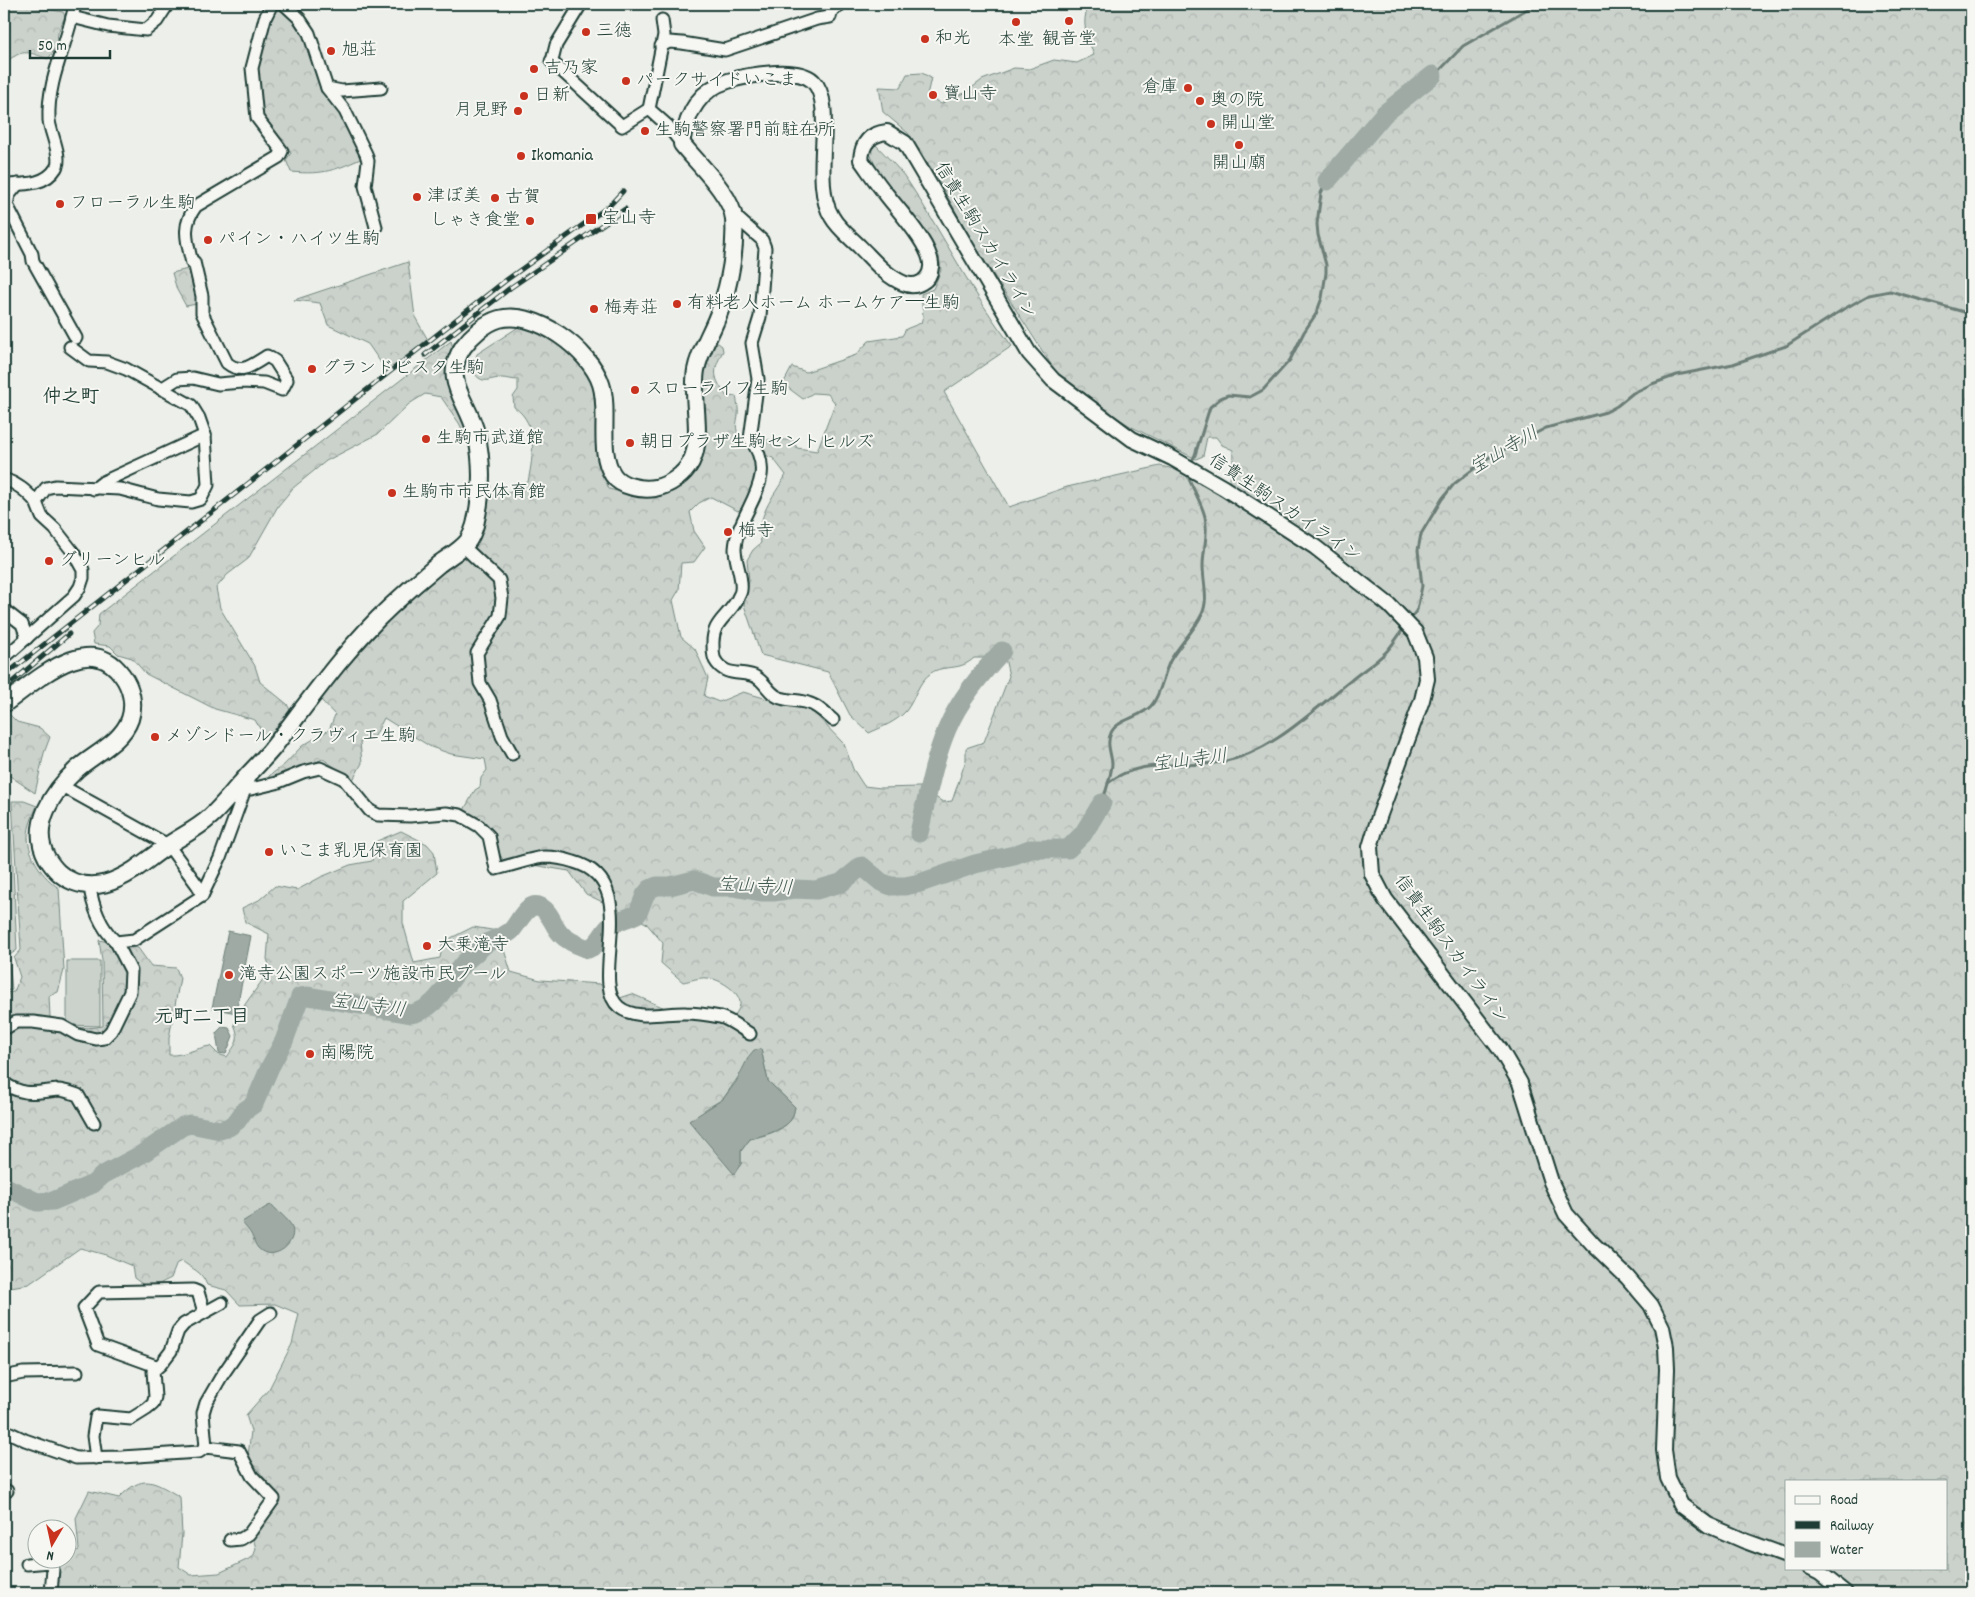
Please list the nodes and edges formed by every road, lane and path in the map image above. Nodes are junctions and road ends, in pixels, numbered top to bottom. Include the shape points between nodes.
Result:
1 (75, 4) edge
2 (168, 4) edge
3 (272, 4) edge
4 (284, 4) edge
5 (581, 4) edge
6 (840, 5) edge
7 (72, 18) junction
8 (662, 20) dead end
9 (661, 46) junction
10 (327, 88) junction
11 (381, 88) dead end
12 (649, 109) junction
13 (682, 144) junction
14 (18, 184) junction
15 (4, 186) edge
16 (734, 215) junction
17 (376, 227) dead end
18 (162, 389) junction
19 (205, 435) junction
20 (4, 479) edge
21 (94, 489) junction
22 (36, 502) junction
23 (463, 546) junction
24 (4, 610) edge
25 (27, 638) junction
26 (4, 658) edge
27 (4, 704) edge
28 (833, 720) dead end
29 (512, 754) dead end
30 (249, 779) junction
31 (62, 786) junction
32 (168, 845) junction
33 (90, 886) junction
34 (202, 896) junction
35 (116, 942) junction
36 (4, 1029) edge
37 (750, 1034) dead end
38 (4, 1083) edge
39 (94, 1122) dead end
40 (222, 1302) dead end
41 (204, 1312) junction
42 (271, 1313) dead end
43 (156, 1366) junction
44 (77, 1372) dead end
45 (4, 1377) edge
46 (4, 1430) edge
47 (206, 1447) junction
48 (96, 1458) junction
49 (230, 1540) dead end
50 (1785, 1556) edge
51 (27, 1564) dead end
52 (1814, 1570) edge
53 (51, 1593) edge
54 (1845, 1593) edge

1 - 7 street
2 - 7 street via 157,21 146,30
3 - 18 street via 265,18 252,68 257,118 282,151 279,157 196,206 190,214 185,233 202,296 202,313 227,363 234,369 244,369 266,356 275,361 287,380 282,390 264,383 218,384 193,378 177,379
4 - 10 street via 309,33
5 - 12 street via 556,45 552,59 622,126
6 - 9 street via 832,10 830,17 725,50 669,42
7 - 14 street via 58,61 50,110 49,121 59,160 51,174 41,180 33,184
8 - 9 street via 664,35
9 - 12 street
10 - 11 street via 342,92
10 - 17 street via 345,111 366,154 365,186
12 - 13 street
13 - 16 main road via 723,194
13 - 50 street, 信貴生駒スカイライン via 684,128 692,110 709,90 728,81 774,73 799,73 812,80 821,92 824,108 823,188 826,203 832,217 892,278 907,285 920,284 929,276 932,264 920,237 861,160 865,142 872,136 887,132 905,143 1029,353 1053,380 1132,439 1195,472 1315,547 1397,612 1415,632 1425,657 1427,679 1378,817 1370,847 1372,874 1385,899 1500,1049 1520,1083 1551,1182 1566,1214 1651,1305 1662,1327 1667,1369 1664,1450 1668,1478 1681,1505 1708,1525
14 - 15 street
14 - 18 street via 9,195 7,206 73,342 89,362 107,362 126,369
16 - 23 main road via 727,286 697,366 694,398 696,448 683,474 660,487 633,486 619,481 612,474 607,459 606,408 600,381 587,360 560,335 545,326 502,318 470,338 455,362 453,375 457,392 476,431 481,480 475,526
16 - 28 street via 762,240 765,248 760,317 752,344 758,380 750,439 760,457 762,470 758,488 741,525 736,549 742,591 734,606 716,625 713,652 716,661 730,673 756,676 780,698 810,703
18 - 19 street via 191,405
19 - 21 street
19 - 21 street via 208,485 200,499 191,502 158,499 120,489
20 - 22 street via 24,489
21 - 22 street via 54,486 46,488
22 - 25 street via 42,517 73,552 84,578 74,596
23 - 29 street via 499,580 500,616 477,653 480,683
23 - 30 main road via 404,594 362,636
24 - 25 street via 22,624
25 - 26 street
27 - 31 main road via 77,656 92,656 120,672 130,689 133,706 129,722 117,738 76,770
30 - 32 main road via 209,818
30 - 34 street via 220,858
30 - 37 street via 251,789 320,768 344,779 370,811 378,815 460,815 489,836 496,869 547,857 591,868 605,888 612,913 608,972 612,997 618,1006 639,1013 685,1012 721,1017
31 - 32 street
31 - 33 main road via 42,821 43,851 61,876
32 - 33 main road via 114,882
32 - 34 street
33 - 35 street via 92,902
34 - 35 street via 134,940
35 - 36 street via 131,971 130,992 111,1031 104,1038 96,1040 62,1026 33,1022 16,1022
38 - 39 street via 14,1090 37,1094 60,1090 78,1094
40 - 41 street
41 - 43 street via 184,1324 171,1351
41 - 43 street via 198,1292 193,1290 99,1292 84,1308 98,1345
42 - 47 street via 260,1320 206,1403 202,1414
43 - 48 street via 152,1370 155,1397 147,1409 131,1419 96,1417 93,1436
44 - 45 street
46 - 48 street via 76,1458
47 - 48 street via 199,1452
47 - 49 street via 239,1451 252,1476 274,1499 249,1534
51 - 53 street via 49,1562 52,1569
52 - 54 street

